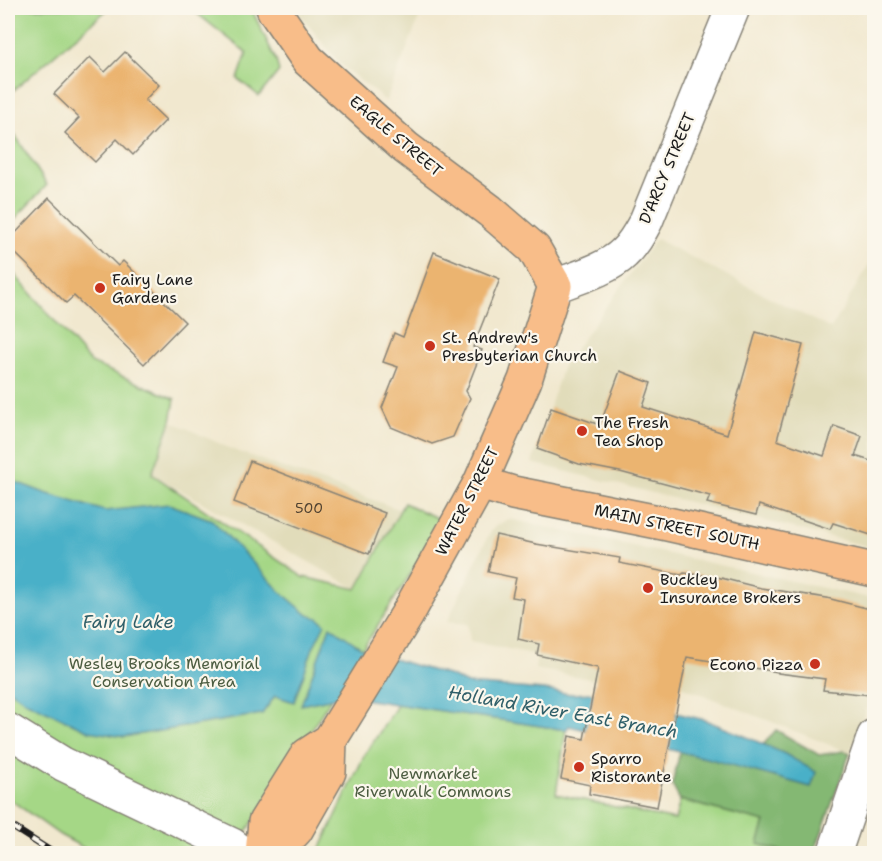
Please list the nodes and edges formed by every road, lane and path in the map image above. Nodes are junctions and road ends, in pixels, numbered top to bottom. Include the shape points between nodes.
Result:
1 (273, 8) edge
2 (733, 8) edge
3 (555, 286) junction
4 (480, 483) junction
5 (874, 570) edge
6 (8, 730) edge
7 (874, 739) edge
8 (330, 740) junction
9 (244, 854) edge
10 (262, 854) edge
11 (273, 854) edge
12 (834, 854) edge

1 - 3 main road, EAGLE STREET via 308,60 406,148 490,210 534,249
2 - 3 street, D'ARCY STREET via 637,237 623,254 603,267
3 - 4 main road, WATER STREET via 525,380
4 - 5 main road, MAIN STREET SOUTH
4 - 8 main road, WATER STREET via 407,615
6 - 9 street via 63,764
7 - 12 street
8 - 10 main road, WATER STREET via 307,755 265,822
8 - 11 main road, WATER STREET via 329,772 296,830

